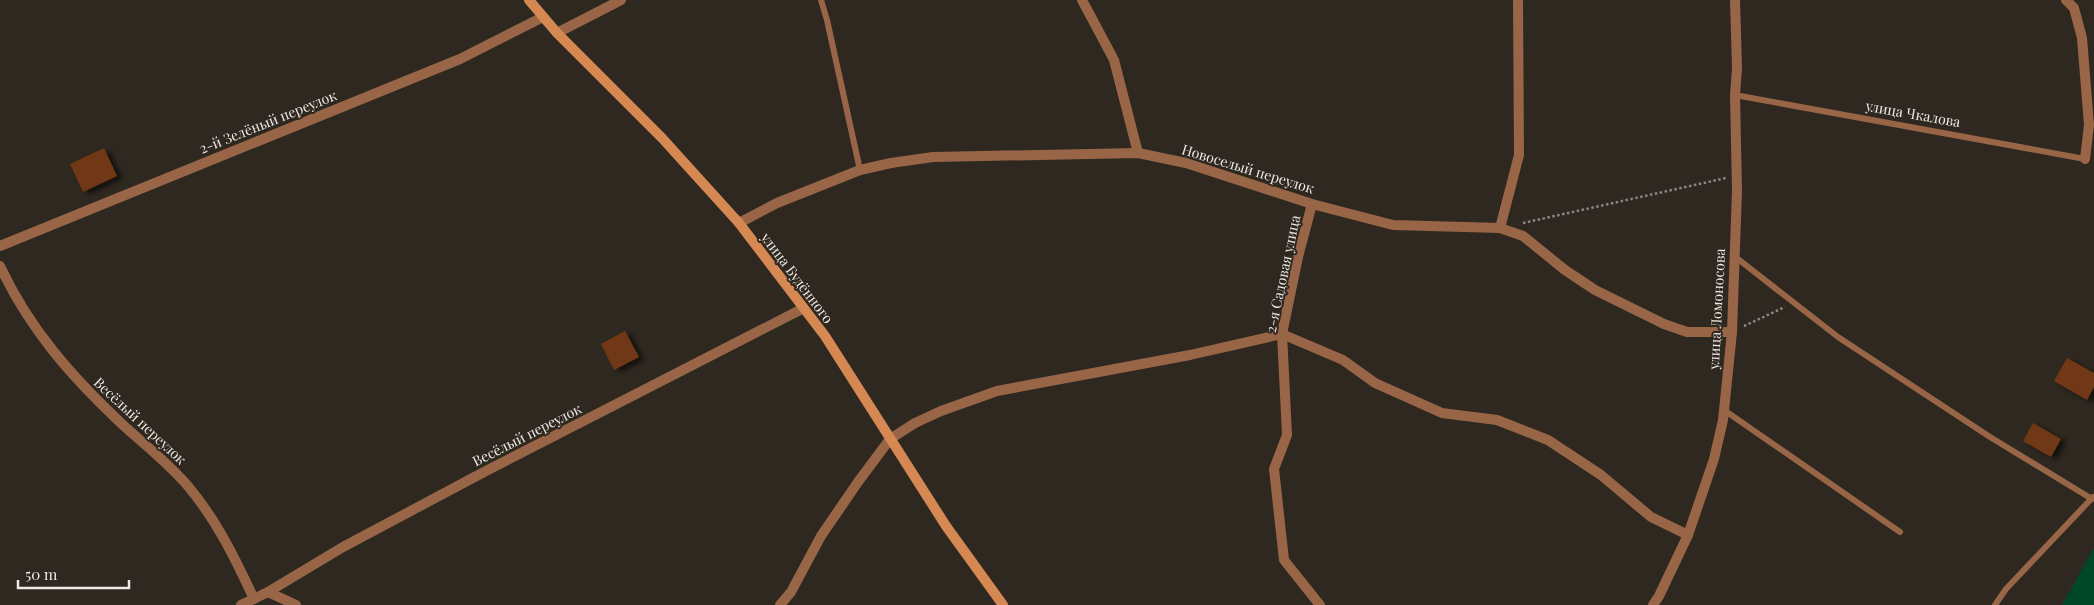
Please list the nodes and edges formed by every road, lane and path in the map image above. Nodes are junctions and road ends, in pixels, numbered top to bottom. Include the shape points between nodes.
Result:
1 (529, 0) edge
2 (621, 0) edge
3 (821, 0) edge
4 (1082, 0) edge
5 (1518, 0) edge
6 (1735, 0) edge
7 (2066, 0) edge
8 (543, 17) junction
9 (557, 33) junction
10 (1735, 95) junction
11 (1138, 153) junction
12 (2085, 159) joint
13 (860, 170) junction
14 (1736, 176) junction
15 (1312, 204) junction
16 (739, 224) junction
17 (1500, 228) junction
18 (0, 246) edge
19 (1734, 256) junction
20 (0, 266) edge
21 (1795, 302) junction
22 (802, 309) junction
23 (1732, 332) junction
24 (1282, 334) junction
25 (1724, 410) junction
26 (890, 439) junction
27 (2093, 498) edge
28 (1900, 532) dead end
29 (1688, 536) junction
30 (268, 592) junction
31 (791, 592) junction
32 (254, 599) junction
33 (241, 605) edge
34 (296, 605) edge
35 (780, 605) edge
36 (791, 605) edge
37 (1003, 605) edge
38 (1320, 605) edge
39 (1653, 605) edge
40 (1995, 605) edge

1 - 8 main road, улица Будённого
2 - 9 street
3 - 13 lane
4 - 11 street via 1114,60
5 - 17 street via 1519,155
6 - 10 street, улица Ломоносова
7 - 12 street via 2074,8 2082,38 2089,125
8 - 9 main road, улица Будённого
8 - 18 street, 2-й Зелёный переулок via 460,59
9 - 16 main road, улица Будённого via 662,138
10 - 12 lane, улица Чкалова
10 - 14 street, улица Ломоносова
11 - 13 street, Новоселый переулок via 933,158 891,162
11 - 15 street, Новоселый переулок via 1186,163
13 - 16 street, Новоселый переулок via 777,202
14 - 17 path
14 - 19 street, улица Ломоносова
15 - 17 street, Новоселый переулок via 1393,226
15 - 24 street, 2-я Садовая улица
16 - 22 main road, улица Будённого
17 - 23 street, Новоселый переулок via 1523,236 1595,290 1664,324 1687,332
19 - 21 lane
19 - 23 street, улица Ломоносова
20 - 32 street, Весёлый переулок via 14,295 65,367 186,483 207,510 230,546
21 - 23 path
21 - 27 lane via 1838,337 1904,381
22 - 26 main road, улица Будённого via 825,336
22 - 30 street, Весёлый переулок via 361,538
23 - 25 street, улица Ломоносова
24 - 26 street via 1190,355 996,391 941,411
24 - 29 street via 1343,360 1375,383 1442,412 1497,420 1548,440 1601,475 1651,517
24 - 38 street, 2-я Садовая улица via 1288,435 1274,469 1284,560
25 - 28 lane
25 - 29 street, улица Ломоносова via 1714,459
26 - 31 street via 821,536
26 - 37 main road, улица Будённого via 946,526
27 - 40 lane via 2006,589
29 - 39 street, улица Ломоносова
30 - 32 street, Весёлый переулок
30 - 34 street
31 - 35 street
31 - 36 street
32 - 33 street, Весёлый переулок

